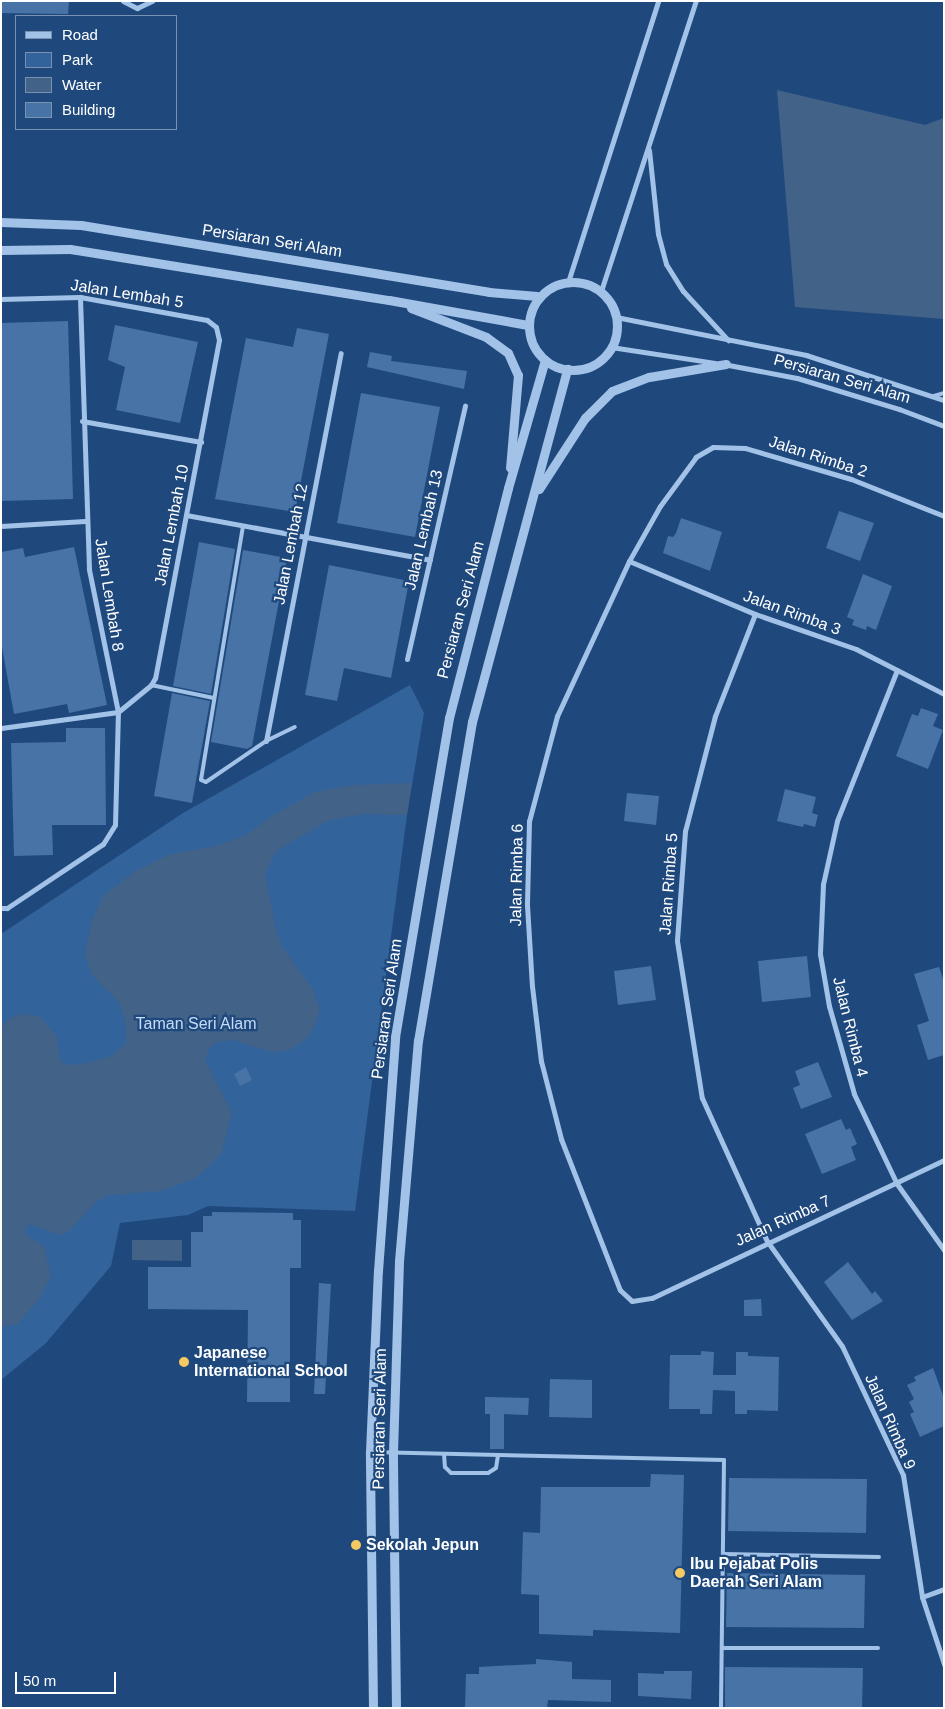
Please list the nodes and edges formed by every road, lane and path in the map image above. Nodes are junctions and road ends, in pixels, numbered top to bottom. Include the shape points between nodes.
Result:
1 (123, 1) edge
2 (152, 1) edge
3 (658, 1) edge
4 (696, 1) edge
5 (649, 147) junction
6 (1, 222) edge
7 (1, 250) edge
8 (568, 282) junction
9 (601, 291) junction
10 (537, 296) junction
11 (80, 297) junction
12 (1, 299) edge
13 (389, 300) junction
14 (616, 317) junction
15 (528, 325) junction
16 (216, 327) joint
17 (728, 340) junction
18 (611, 347) junction
19 (341, 353) dead end
20 (546, 360) junction
21 (726, 364) junction
22 (568, 369) junction
23 (944, 393) edge
24 (934, 397) junction
25 (944, 400) edge
26 (465, 406) dead end
27 (82, 421) junction
28 (944, 426) edge
29 (201, 442) junction
30 (688, 466) joint
31 (508, 488) junction
32 (535, 495) junction
33 (186, 515) junction
34 (944, 516) edge
35 (85, 521) junction
36 (1, 526) edge
37 (244, 526) junction
38 (306, 537) junction
39 (430, 560) junction
40 (629, 560) junction
41 (755, 614) junction
42 (407, 659) dead end
43 (897, 670) junction
44 (151, 685) junction
45 (944, 694) edge
46 (214, 698) junction
47 (118, 712) junction
48 (295, 727) dead end
49 (1, 728) edge
50 (266, 741) junction
51 (1, 908) edge
52 (944, 1160) edge
53 (897, 1184) junction
54 (767, 1241) junction
55 (944, 1250) edge
56 (632, 1301) joint
57 (370, 1452) junction
58 (393, 1452) junction
59 (444, 1454) junction
60 (498, 1456) junction
61 (723, 1554) junction
62 (879, 1557) dead end
63 (944, 1588) edge
64 (922, 1597) junction
65 (722, 1648) junction
66 (878, 1648) dead end
67 (944, 1664) edge
68 (373, 1708) edge
69 (396, 1708) edge
70 (721, 1708) edge

1 - 2 street via 136,8
3 - 8 street
4 - 5 street
5 - 9 street
5 - 17 street via 658,234 666,264 683,291
6 - 10 street, Persiaran Seri Alam via 81,225 489,292
7 - 13 street via 70,249
8 - 9 street via 585,283
8 - 10 street
9 - 14 street via 612,304
10 - 15 street
11 - 12 street, Jalan Lembah 5
11 - 16 street, Jalan Lembah 5 via 207,320
11 - 27 street, Jalan Lembah 8
13 - 15 street
13 - 31 street via 486,337 508,353 518,375
14 - 17 street, Persiaran Seri Alam
14 - 18 street via 616,339
15 - 20 street via 534,347
16 - 29 street, Jalan Lembah 10 via 220,340
17 - 24 street, Persiaran Seri Alam via 806,355
18 - 21 street, Persiaran Seri Alam
18 - 22 street via 594,365 578,370
19 - 38 street, Jalan Lembah 12
20 - 22 street
20 - 31 street, Persiaran Seri Alam
21 - 28 street, Persiaran Seri Alam via 797,378
21 - 32 street via 649,377 612,391 585,418
22 - 32 street, Persiaran Seri Alam
23 - 24 lane
24 - 25 street, Persiaran Seri Alam
26 - 39 street, Jalan Lembah 13
27 - 29 street
27 - 35 street, Jalan Lembah 8
29 - 33 street, Jalan Lembah 10
30 - 34 street, Jalan Rimba 2 via 705,450 734,446 851,479
30 - 40 street, Jalan Rimba 6
31 - 57 street, Persiaran Seri Alam via 449,718 395,1037 378,1272
32 - 58 street, Persiaran Seri Alam via 472,722 418,1041 399,1261
33 - 37 street
33 - 44 street, Jalan Lembah 10 via 156,678
35 - 36 street
35 - 47 street, Jalan Lembah 8 via 89,569
37 - 38 street
37 - 46 lane
38 - 39 street
38 - 50 street, Jalan Lembah 12
39 - 42 street, Jalan Lembah 13
40 - 41 street, Jalan Rimba 3
40 - 56 street, Jalan Rimba 6 via 557,716 529,821 527,905 541,1061 561,1139 620,1290
41 - 43 street, Jalan Rimba 3 via 856,649
41 - 54 street, Jalan Rimba 5 via 714,716 685,831 677,941 702,1098
43 - 45 street, Jalan Rimba 3
43 - 53 street, Jalan Rimba 4 via 837,820 823,884 820,954 829,1006 854,1094
44 - 46 lane
44 - 47 street
46 - 50 lane via 201,780 206,782
47 - 49 street
47 - 51 street, Jalan Lembah 8 via 115,826 110,835 103,844
48 - 50 lane
52 - 53 street, Jalan Rimba 7
53 - 54 street, Jalan Rimba 7
53 - 55 street, Jalan Rimba 4
54 - 56 street, Jalan Rimba 7 via 652,1298
54 - 64 street, Jalan Rimba 9 via 842,1346 903,1475
57 - 58 lane
57 - 68 street, Persiaran Seri Alam
58 - 59 lane
58 - 69 street, Persiaran Seri Alam
59 - 60 lane
59 - 60 lane via 444,1467 451,1473 488,1473 496,1468
60 - 61 lane via 724,1460
61 - 62 lane
61 - 65 lane
63 - 64 street
64 - 67 street, Jalan Rimba 9
65 - 66 lane
65 - 70 lane

